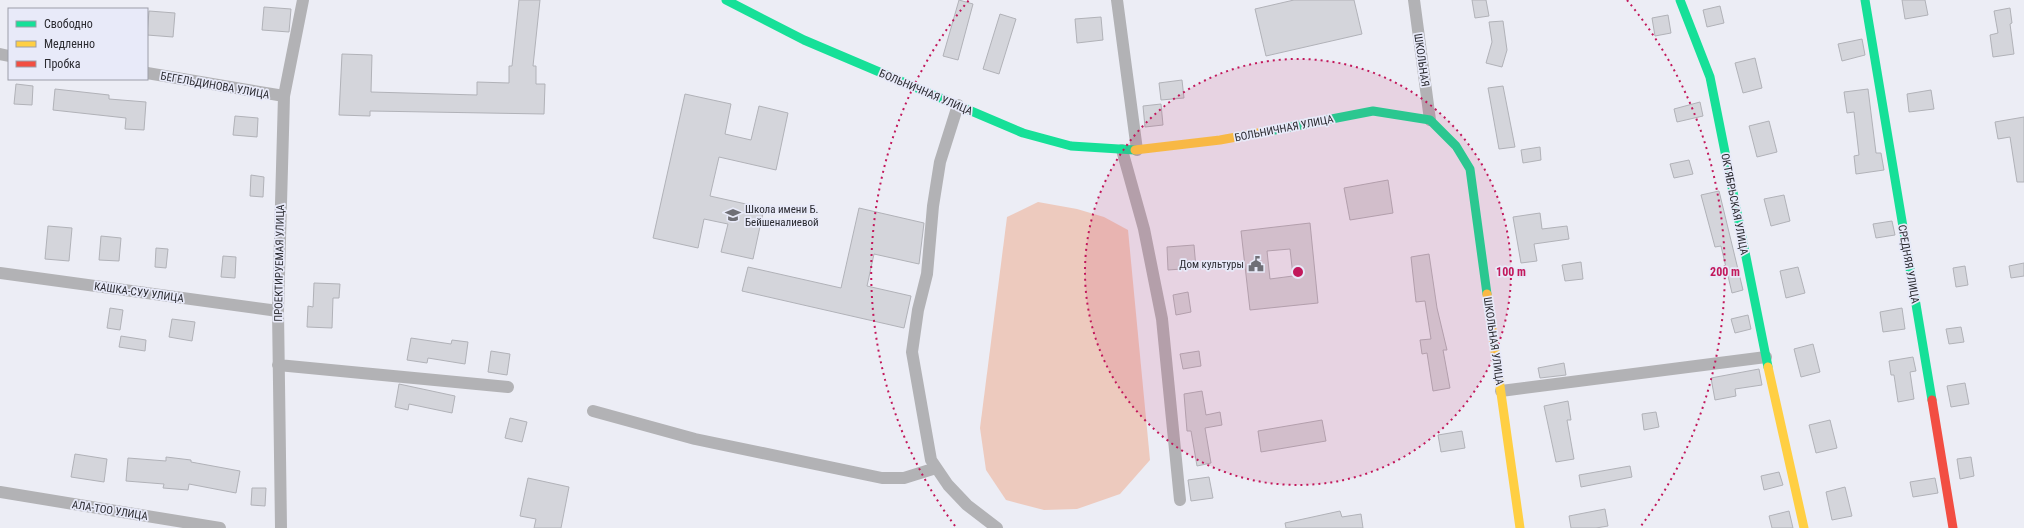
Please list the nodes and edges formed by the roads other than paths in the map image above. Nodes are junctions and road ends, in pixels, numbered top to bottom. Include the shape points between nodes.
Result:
1 (303, 0) edge
2 (726, 0) edge
3 (1117, 0) edge
4 (1414, 0) edge
5 (1680, 0) edge
6 (1865, 0) edge
7 (148, 73) edge
8 (284, 96) junction
9 (958, 105) junction
10 (1430, 120) junction
11 (1122, 150) junction
12 (1137, 150) junction
13 (0, 273) edge
14 (278, 310) junction
15 (1766, 357) junction
16 (278, 365) junction
17 (508, 387) dead end
18 (1501, 391) junction
19 (593, 411) dead end
20 (936, 468) junction
21 (0, 492) edge
22 (1180, 500) dead end
23 (220, 528) edge
24 (281, 528) edge
25 (997, 528) edge
26 (1520, 528) edge
27 (1804, 528) edge
28 (1953, 528) edge

1 - 8 street, ПРОЕКТИРУЕМАЯ УЛИЦА
2 - 9 street, БОЛЬНИЧНАЯ УЛИЦА via 804,40
3 - 12 street
4 - 10 street, ШКОЛЬНАЯ
5 - 15 street, ОКТЯБРЬСКАЯ УЛИЦА via 1710,77
6 - 28 street, СРЕДНЯЯ УЛИЦА
7 - 8 street, БЕГЕЛЬДИНОВА УЛИЦА
8 - 14 street, ПРОЕКТИРУЕМАЯ УЛИЦА
9 - 11 street, БОЛЬНИЧНАЯ УЛИЦА via 1023,133 1071,146
9 - 20 street via 940,162 927,274 918,310 912,352 931,460
10 - 12 street, БОЛЬНИЧНАЯ УЛИЦА via 1374,111 1220,140
10 - 18 street, ШКОЛЬНАЯ УЛИЦА via 1456,146 1470,169
11 - 12 street, БОЛЬНИЧНАЯ УЛИЦА
11 - 22 street via 1144,229 1162,320
13 - 14 street, КАШКА-СУУ УЛИЦА
14 - 16 street, ПРОЕКТИРУЕМАЯ УЛИЦА
15 - 18 street
15 - 27 street, ОКТЯБРЬСКАЯ УЛИЦА
16 - 17 street
16 - 24 street, ПРОЕКТИРУЕМАЯ УЛИЦА
18 - 26 street, ШКОЛЬНАЯ УЛИЦА
19 - 20 street via 695,440 882,478 904,478
20 - 25 street via 948,485 968,505
21 - 23 street, АЛА-ТОО УЛИЦА

